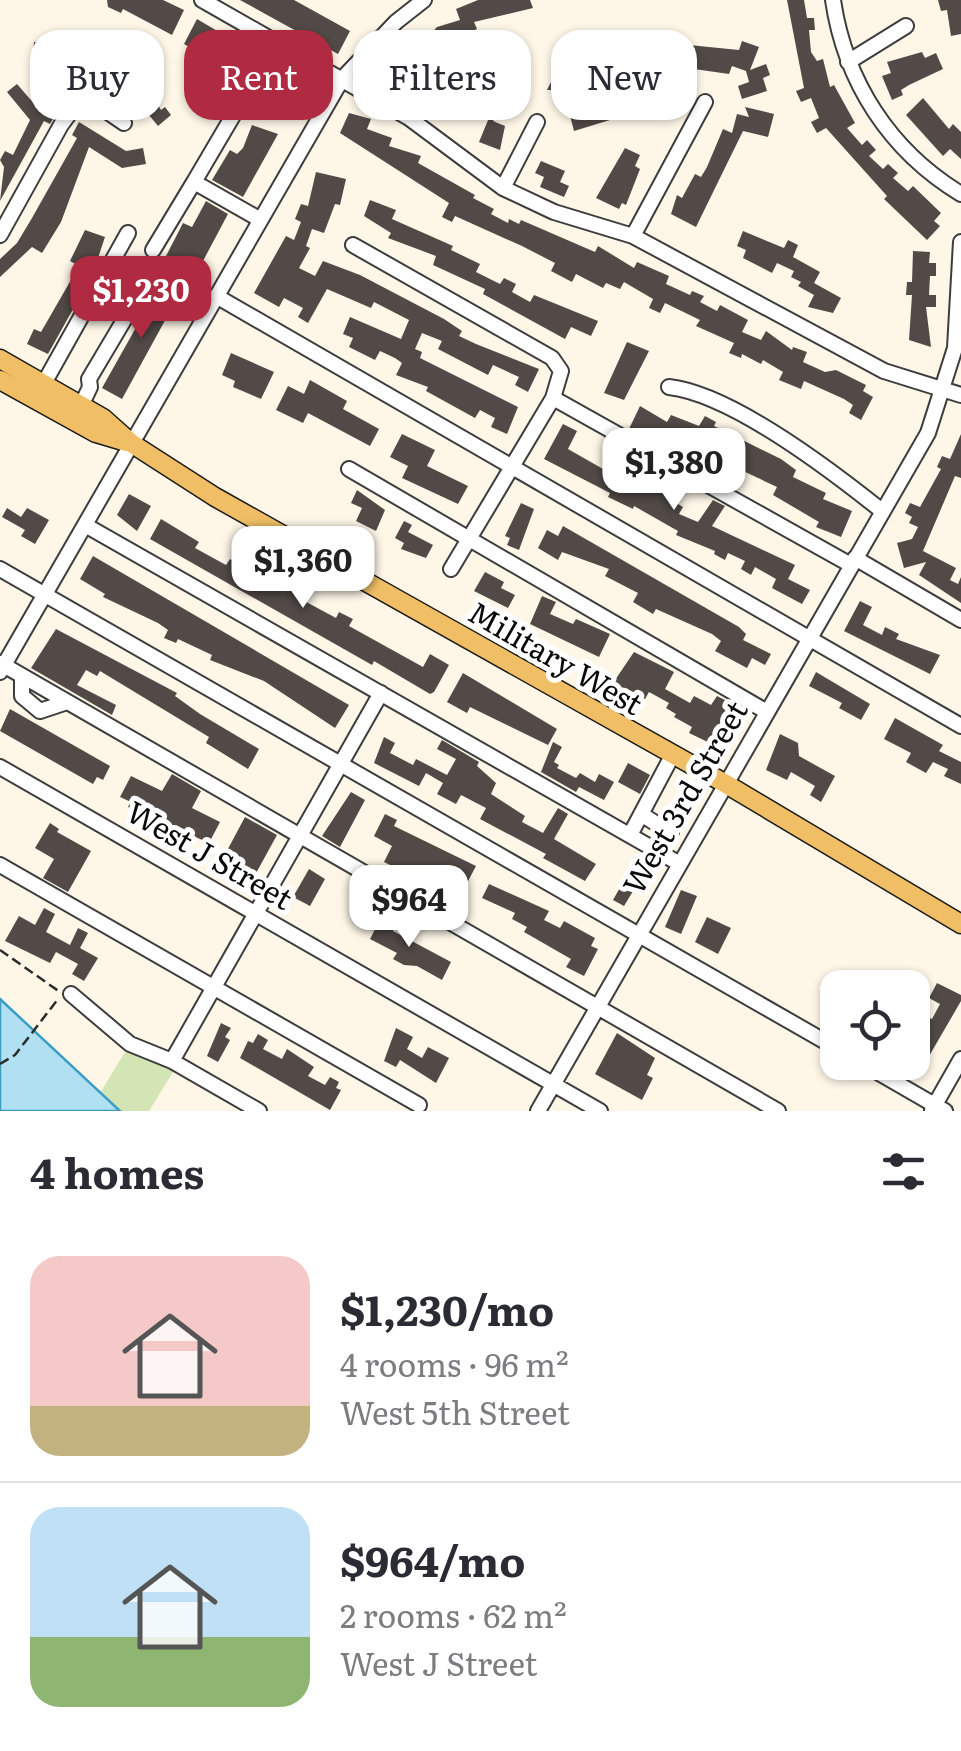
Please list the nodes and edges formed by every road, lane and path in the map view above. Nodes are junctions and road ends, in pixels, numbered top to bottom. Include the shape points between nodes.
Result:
1 (202, 0) edge
2 (424, 0) edge
3 (833, 0) edge
4 (906, 26) dead end
5 (848, 62) junction
6 (342, 79) junction
7 (704, 102) dead end
8 (64, 120) edge
9 (119, 120) edge
10 (230, 120) edge
11 (537, 122) dead end
12 (124, 123) dead end
13 (194, 182) junction
14 (503, 188) junction
15 (961, 194) edge
16 (258, 219) junction
17 (128, 233) dead end
18 (0, 235) edge
19 (633, 236) junction
20 (961, 242) edge
21 (353, 244) dead end
22 (153, 250) dead end
23 (149, 278) dead end
24 (216, 296) junction
25 (0, 358) edge
26 (0, 380) edge
27 (43, 385) junction
28 (669, 387) dead end
29 (944, 392) junction
30 (961, 395) edge
31 (553, 398) junction
32 (81, 406) junction
33 (131, 443) junction
34 (513, 467) junction
35 (350, 468) dead end
36 (882, 512) junction
37 (85, 525) junction
38 (468, 540) junction
39 (853, 562) junction
40 (0, 569) edge
41 (451, 570) dead end
42 (44, 595) junction
43 (961, 620) edge
44 (808, 640) junction
45 (1, 667) edge
46 (381, 693) junction
47 (766, 712) junction
48 (961, 726) edge
49 (672, 756) junction
50 (340, 764) junction
51 (0, 767) edge
52 (726, 784) junction
53 (641, 814) junction
54 (671, 832) dead end
55 (630, 835) junction
56 (300, 837) junction
57 (680, 864) junction
58 (0, 865) edge
59 (256, 914) junction
60 (959, 921) edge
61 (639, 936) junction
62 (0, 950) edge
63 (214, 987) junction
64 (67, 994) junction
65 (597, 1007) junction
66 (820, 1040) edge
67 (961, 1059) edge
68 (172, 1061) junction
69 (0, 1064) edge
70 (889, 1080) edge
71 (554, 1084) junction
72 (419, 1105) dead end
73 (937, 1109) edge
74 (259, 1111) edge
75 (538, 1111) edge
76 (600, 1111) edge
77 (778, 1111) edge

1 - 6 street
2 - 6 street
3 - 5 street
4 - 5 street
5 - 15 street via 901,148
6 - 14 street via 409,118
6 - 16 street
7 - 19 street
8 - 18 street
9 - 12 street
10 - 13 street
11 - 14 street
13 - 16 street
13 - 22 street
14 - 19 street
16 - 24 street
17 - 27 street
19 - 29 street via 884,370
20 - 29 street, West 3rd Street via 955,348
21 - 31 street via 552,358 562,370
23 - 32 street via 89,380
24 - 33 street
24 - 34 street
25 - 27 main road, Military West
26 - 33 main road, Military West via 96,433
27 - 32 main road, Military West
28 - 36 street via 696,390 829,468
29 - 30 street
29 - 36 street, West 3rd Street
31 - 34 street
31 - 39 street
32 - 33 main road, Military West
33 - 37 street
33 - 49 main road, Military West
34 - 38 street
34 - 44 street
35 - 38 street
36 - 39 street, West 3rd Street
37 - 42 street
37 - 46 street
38 - 41 street
38 - 47 street
39 - 43 street
39 - 44 street, West 3rd Street
40 - 42 street
42 - 45 street
42 - 50 street
44 - 47 street, West 3rd Street
44 - 48 street
45 - 56 street
46 - 50 street
46 - 55 street
47 - 52 street, West 3rd Street
49 - 52 main road, Military West
49 - 53 street
50 - 56 street
50 - 61 street
51 - 59 street, West J Street
52 - 57 street, West 3rd Street
52 - 60 main road, Military West
53 - 54 street
53 - 55 street
55 - 57 street
56 - 59 street
56 - 65 street
57 - 61 street, West 3rd Street
58 - 63 street
59 - 63 street
59 - 71 street, West J Street
61 - 65 street, West 3rd Street
61 - 66 street
62 - 64 path
63 - 68 street
63 - 72 street
64 - 68 street via 130,1044
64 - 69 path
65 - 71 street, West 3rd Street
65 - 77 street
67 - 73 street
68 - 74 street
70 - 73 street
71 - 75 street, West 3rd Street
71 - 76 street, West J Street

